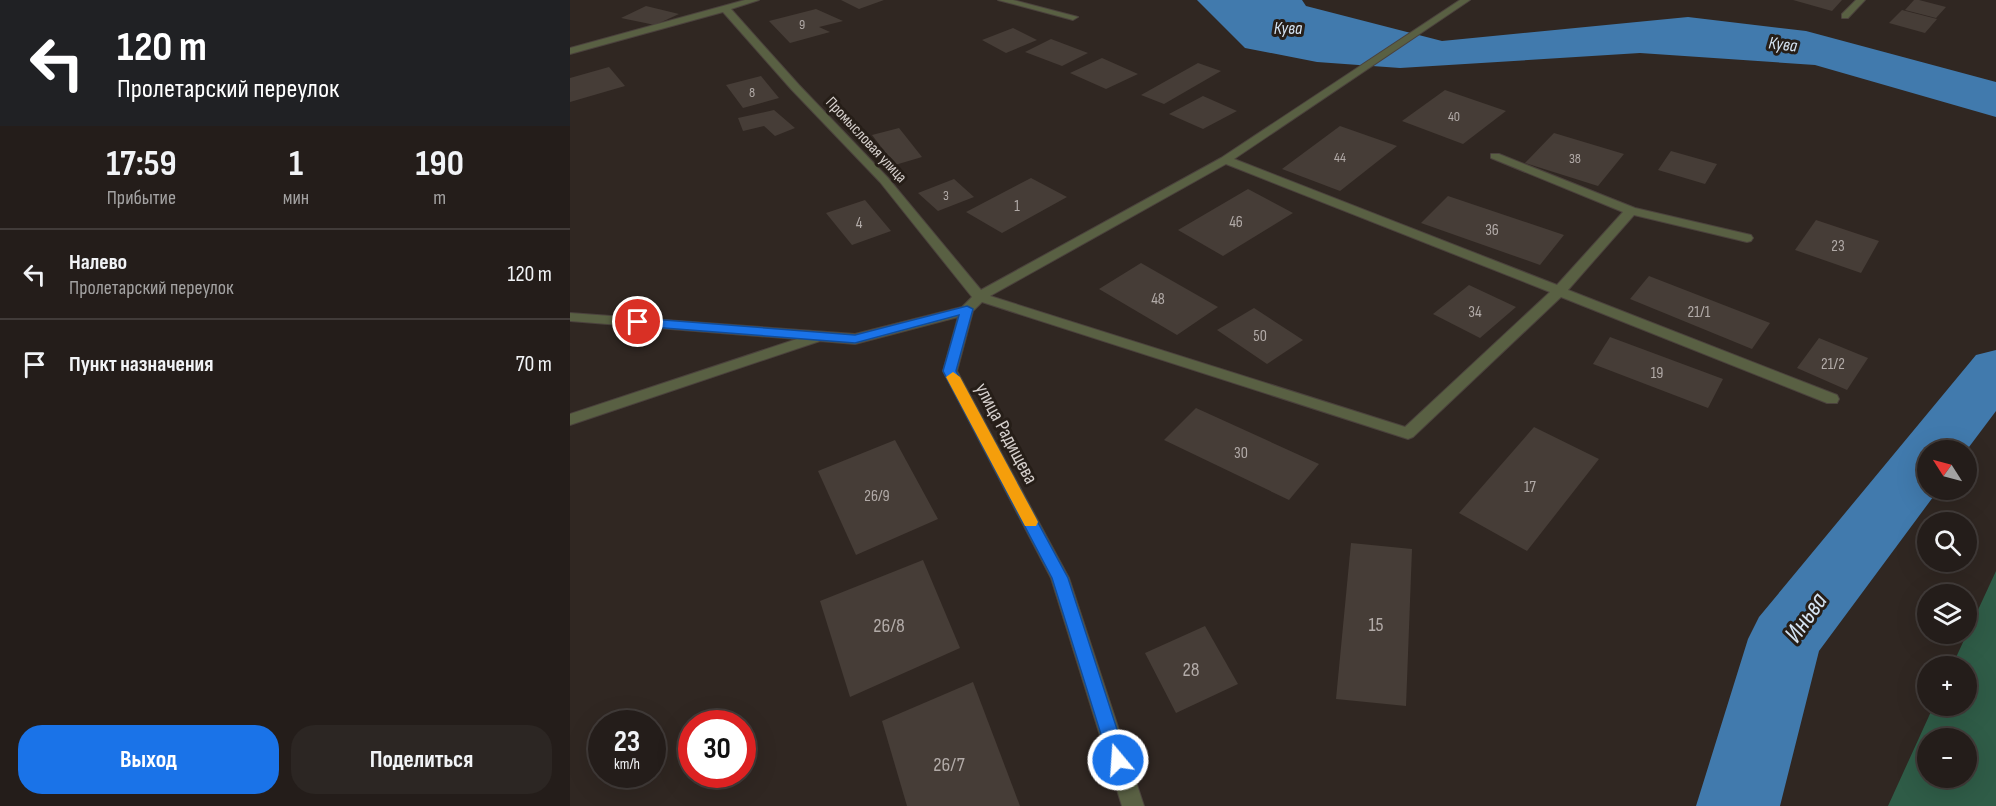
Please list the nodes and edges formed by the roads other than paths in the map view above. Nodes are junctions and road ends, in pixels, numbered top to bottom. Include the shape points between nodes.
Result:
1 (755, 0) edge
2 (1002, 0) edge
3 (1466, 0) edge
4 (1861, 0) edge
5 (725, 8) junction
6 (1845, 16) dead end
7 (1073, 17) dead end
8 (570, 51) edge
9 (1495, 156) dead end
10 (1226, 160) junction
11 (1631, 211) junction
12 (1747, 238) dead end
13 (1559, 291) junction
14 (973, 303) junction
15 (570, 317) edge
16 (821, 336) junction
17 (1832, 399) dead end
18 (570, 420) edge
19 (1133, 806) edge

1 - 5 street
2 - 7 street
3 - 10 street
4 - 6 street
5 - 8 street
5 - 14 street, Промысловая улица via 884,180
9 - 11 street
10 - 13 street
10 - 14 street
11 - 12 street
11 - 13 street
13 - 14 street via 1408,433
13 - 17 street
14 - 16 street via 855,339
14 - 19 street, улица Радищева via 950,371 1060,578
15 - 16 street
16 - 18 street

